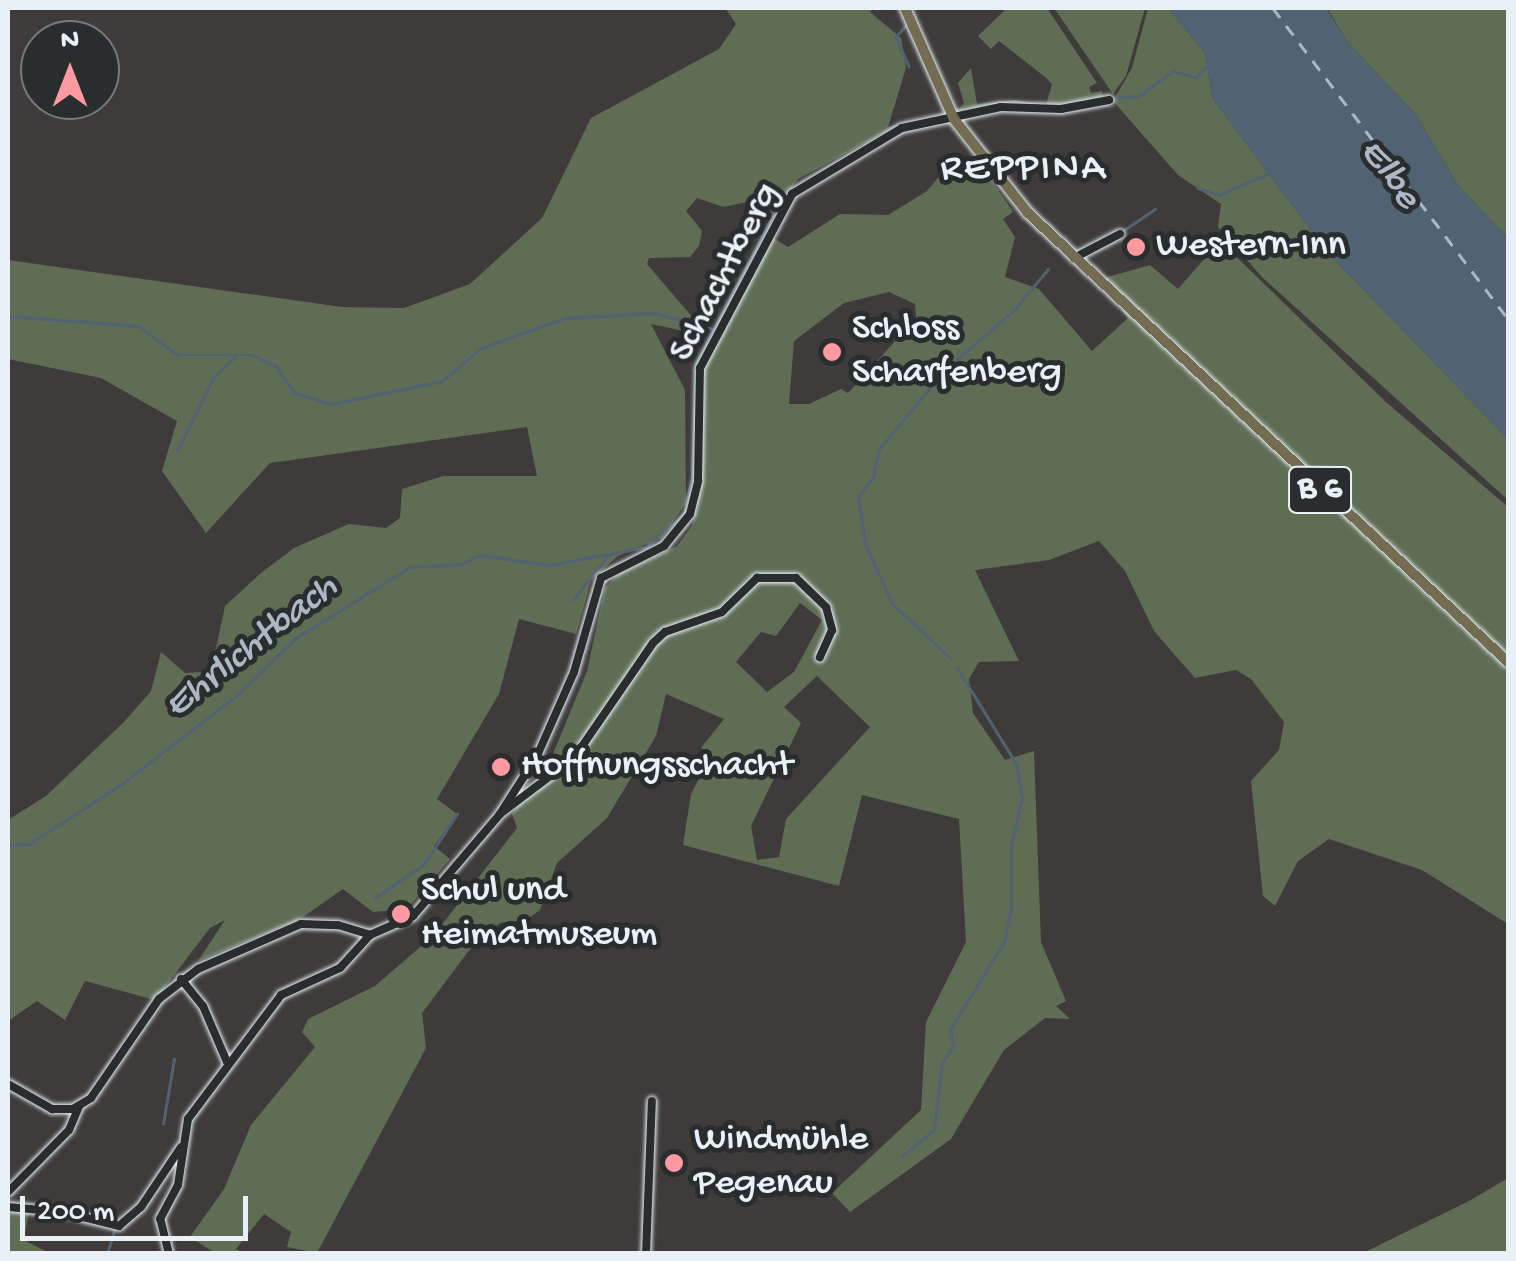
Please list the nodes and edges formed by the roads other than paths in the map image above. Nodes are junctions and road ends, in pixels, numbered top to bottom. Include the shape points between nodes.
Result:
1 (904, 8) edge
2 (1109, 100) dead end
3 (952, 115) junction
4 (1120, 234) dead end
5 (1074, 258) junction
6 (820, 656) dead end
7 (1508, 662) edge
8 (500, 814) junction
9 (370, 935) junction
10 (181, 980) junction
11 (227, 1062) junction
12 (8, 1084) edge
13 (652, 1100) dead end
14 (79, 1106) junction
15 (181, 1146) junction
16 (8, 1192) edge
17 (8, 1207) edge
18 (169, 1254) edge
19 (646, 1254) edge

1 - 3 main road, B 6
2 - 3 street, Schachtberg
3 - 5 main road, B 6 via 1006,188
3 - 8 street, Schachtberg via 893,132 812,177 787,200 700,368 698,481 690,514 664,546 612,568 596,586 574,672 537,756
4 - 5 street
5 - 7 main road, B 6
6 - 8 street via 832,630 826,608 796,578 757,578 722,612 652,643 574,758
8 - 9 street, Schachtberg via 412,916
9 - 10 street via 338,924 301,924
9 - 11 street, Schachtberg via 340,968 282,995
10 - 11 street via 203,1006
10 - 14 street
11 - 15 street, Schachtberg via 188,1119
12 - 14 street via 52,1109
13 - 19 street
14 - 16 street via 69,1130
15 - 17 street via 135,1214 119,1226
15 - 18 street via 178,1185 158,1230

